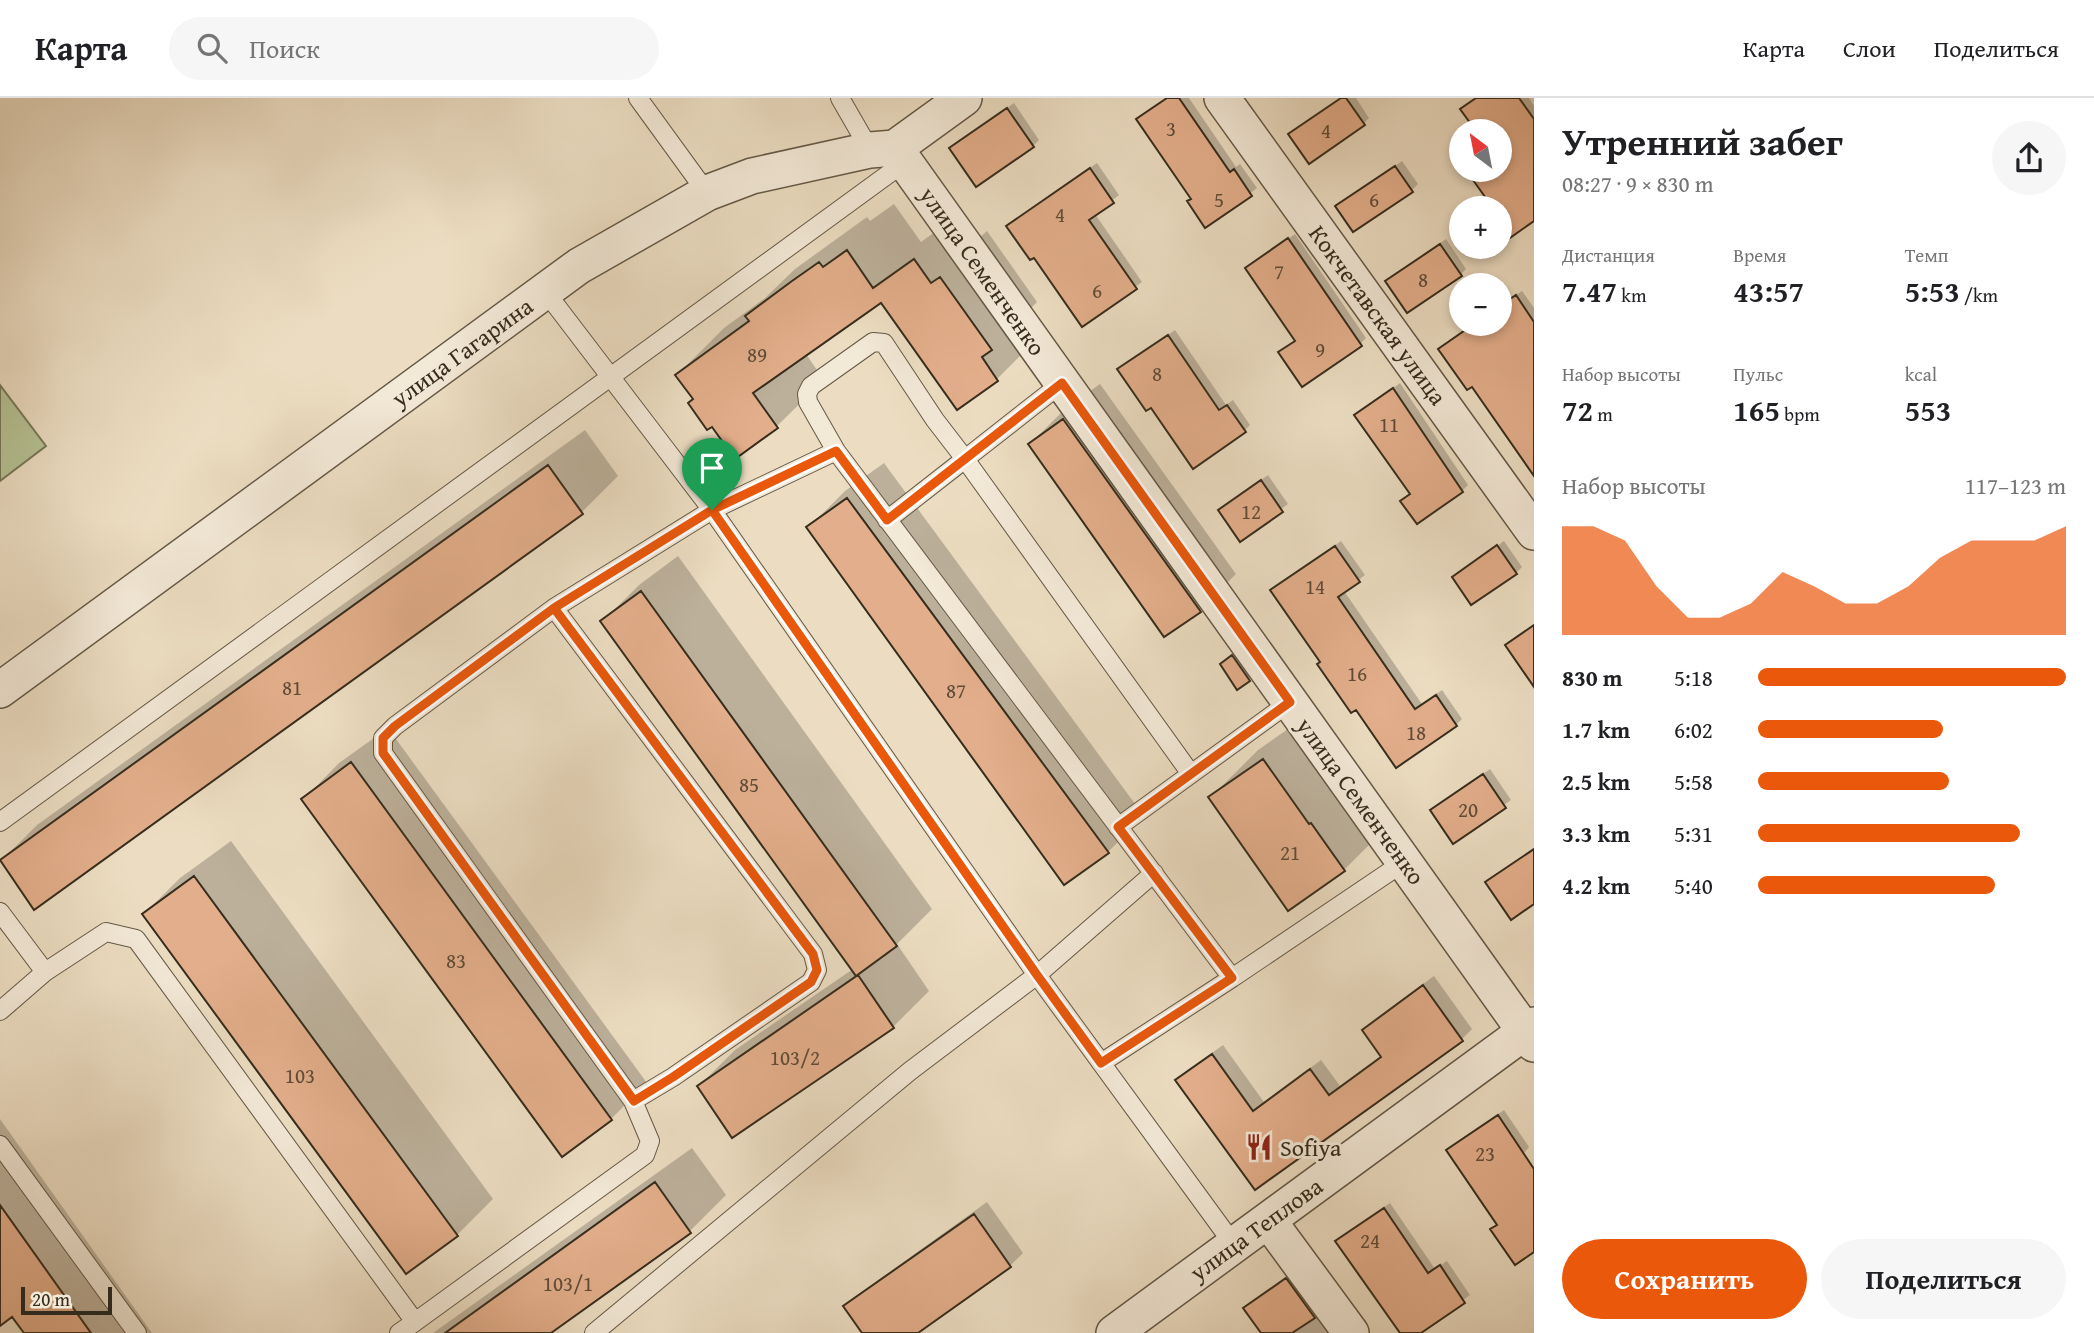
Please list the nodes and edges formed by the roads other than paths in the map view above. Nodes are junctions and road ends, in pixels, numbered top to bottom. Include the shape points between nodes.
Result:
1 (840, 98) edge
2 (964, 98) edge
3 (1222, 98) edge
4 (643, 100) edge
5 (890, 153) junction
6 (707, 193) junction
7 (545, 291) junction
8 (611, 377) junction
9 (1062, 383) junction
10 (836, 451) junction
11 (965, 459) junction
12 (712, 510) junction
13 (887, 520) junction
14 (1534, 532) edge
15 (554, 608) junction
16 (0, 690) edge
17 (1290, 702) junction
18 (1191, 774) junction
19 (0, 822) edge
20 (1118, 827) junction
21 (1404, 862) junction
22 (1154, 873) junction
23 (0, 912) edge
24 (46, 972) junction
25 (1037, 975) junction
26 (1232, 978) junction
27 (0, 1011) edge
28 (1531, 1034) edge
29 (1101, 1063) junction
30 (634, 1101) junction
31 (0, 1145) edge
32 (1268, 1220) junction
33 (1234, 1245) junction
34 (415, 1322) junction
35 (137, 1333) edge
36 (399, 1333) edge
37 (594, 1333) edge
38 (1114, 1333) edge
39 (1351, 1333) edge

1 - 5 lane
2 - 5 street, улица Гагарина
3 - 14 street, Кокчетавская улица
4 - 6 lane
5 - 6 street, улица Гагарина via 752,176
5 - 8 lane
5 - 9 street, улица Семенченко
6 - 7 street, улица Гагарина via 579,266
7 - 8 lane
7 - 16 street, улица Гагарина
8 - 12 lane
8 - 19 lane
9 - 11 lane
9 - 17 street, улица Семенченко
10 - 11 lane via 807,394 811,386 879,341
10 - 12 lane
10 - 13 lane
11 - 13 lane
11 - 18 lane
12 - 15 lane
12 - 25 lane
13 - 20 lane
15 - 30 lane via 395,726 383,738 383,753
15 - 30 lane via 813,954 817,970 811,982
17 - 18 lane
17 - 21 street, улица Семенченко
18 - 20 lane
20 - 22 lane
21 - 26 lane
21 - 28 street, улица Семенченко
22 - 25 lane
22 - 26 lane
23 - 24 lane
24 - 27 lane
24 - 34 lane via 106,932 136,939
25 - 29 lane
25 - 37 lane via 911,1071
26 - 29 lane
28 - 32 street, улица Теплова
29 - 33 lane
30 - 34 lane via 650,1141 645,1154
31 - 35 lane
32 - 33 street, улица Теплова
32 - 39 street
33 - 38 street, улица Теплова
34 - 36 lane

